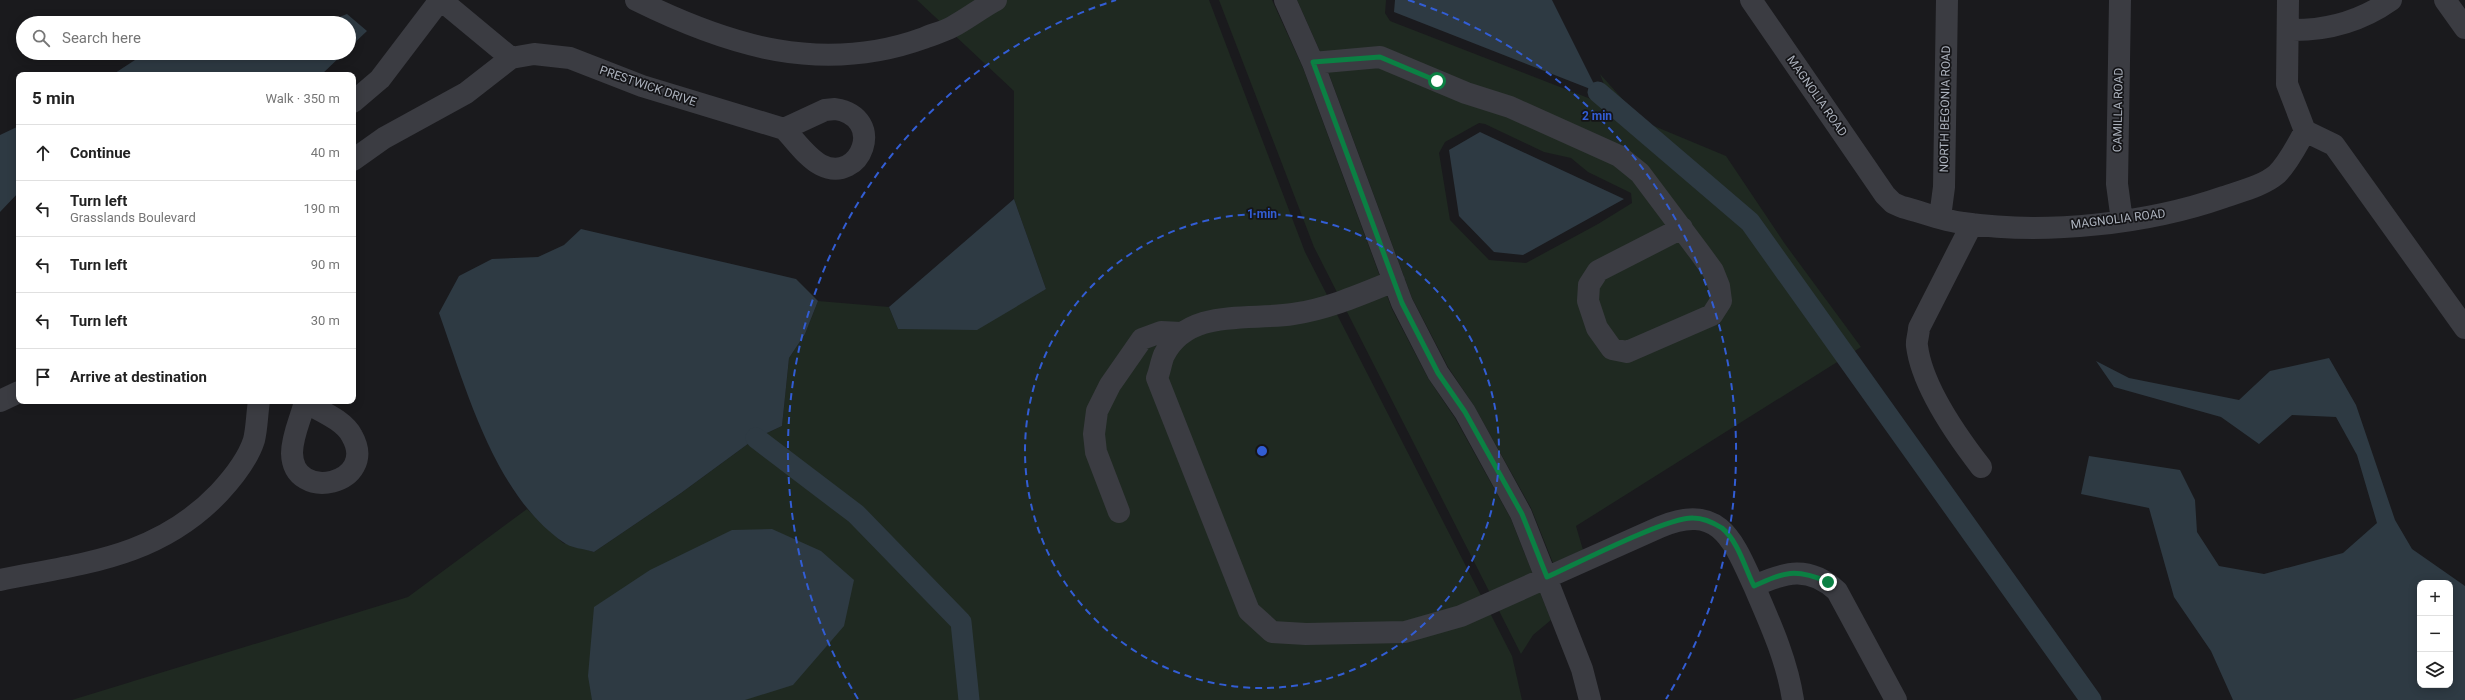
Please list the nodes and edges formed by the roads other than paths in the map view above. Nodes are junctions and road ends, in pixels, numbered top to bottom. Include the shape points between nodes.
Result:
1 (441, 0) edge
2 (636, 0) edge
3 (996, 0) edge
4 (1285, 0) edge
5 (1751, 0) edge
6 (1947, 0) edge
7 (2120, 0) edge
8 (2288, 0) edge
9 (2391, 0) edge
10 (2445, 0) edge
11 (2465, 28) edge
12 (2288, 30) junction
13 (511, 58) junction
14 (1313, 62) junction
15 (356, 99) edge
16 (784, 129) dead end
17 (2305, 131) junction
18 (356, 158) edge
19 (1940, 217) junction
20 (2122, 220) junction
21 (1972, 224) junction
22 (1682, 228) junction
23 (1394, 281) junction
24 (2465, 328) edge
25 (1181, 333) junction
26 (16, 393) edge
27 (0, 401) edge
28 (258, 404) edge
29 (1981, 467) dead end
30 (1119, 512) dead end
31 (1547, 577) junction
32 (0, 580) edge
33 (1754, 586) junction
34 (1590, 700) edge
35 (1794, 700) edge
36 (1896, 700) edge

1 - 13 street
1 - 15 street via 380,79
2 - 3 street via 705,32 777,51 848,55 896,48 952,27
4 - 14 street
5 - 19 street, MAGNOLIA ROAD via 1885,195 1902,207
6 - 19 street, NORTH BEGONIA ROAD via 1944,187
7 - 20 street, CAMILLA ROAD via 2117,184
8 - 12 street
9 - 12 street via 2335,27
10 - 11 street
12 - 17 street via 2288,84
13 - 16 street, PRESTWICK DRIVE via 534,54 570,58 642,86
13 - 18 street, PRESTWICK DRIVE via 466,92 384,138
14 - 22 street via 1380,57 1466,93 1510,107 1619,156 1640,173
14 - 23 street
17 - 20 street, MAGNOLIA ROAD via 2286,164 2269,179 2187,210
17 - 24 street via 2334,145
19 - 21 street, MAGNOLIA ROAD
20 - 21 street, MAGNOLIA ROAD via 2040,227
21 - 29 street via 1919,328 1917,345 1923,368 1935,395 1962,443
22 - 22 street via 1713,271 1721,301 1712,315 1627,352 1612,349 1597,328 1588,301 1589,285 1598,271
23 - 25 street via 1356,297 1294,314 1211,320
23 - 31 street via 1402,303 1438,373 1465,412 1522,514
25 - 30 street via 1161,332 1142,339 1110,385 1097,411 1094,434 1096,452
25 - 31 street via 1164,355 1157,378 1249,611 1272,632 1405,632 1461,616
26 - 27 street
28 - 32 street via 254,440 231,480 200,513 159,539 112,558
31 - 33 street via 1669,523 1693,518 1722,528 1735,545
31 - 34 street via 1582,669
33 - 35 street via 1778,642
33 - 36 street via 1774,577 1795,572 1828,582 1837,591

